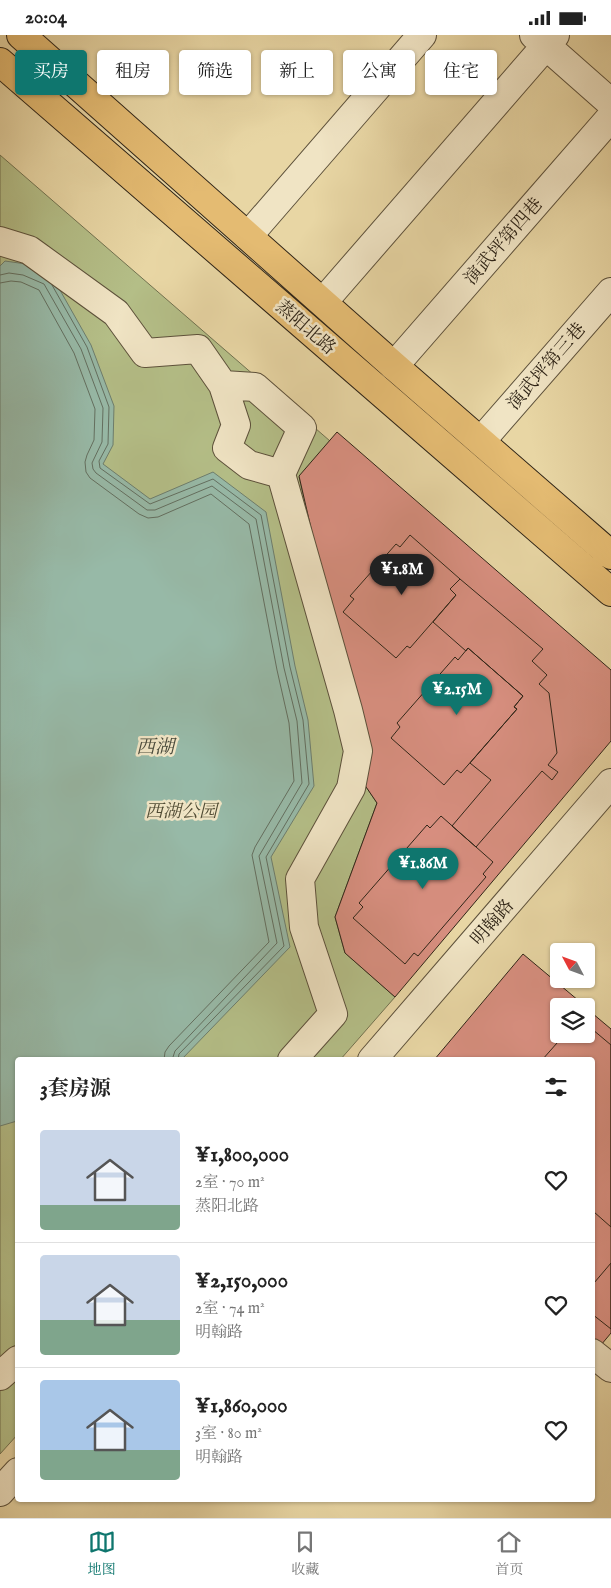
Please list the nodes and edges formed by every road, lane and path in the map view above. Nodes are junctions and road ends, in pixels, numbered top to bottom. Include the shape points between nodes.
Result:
1 (21, 35) edge
2 (422, 35) edge
3 (545, 38) edge
4 (0, 62) edge
5 (611, 103) edge
6 (611, 117) edge
7 (248, 236) junction
8 (0, 241) edge
9 (611, 292) edge
10 (323, 302) junction
11 (394, 366) junction
12 (223, 385) junction
13 (481, 441) junction
14 (281, 474) junction
15 (611, 555) edge
16 (611, 592) edge
17 (611, 783) edge
18 (611, 803) edge
19 (295, 1057) edge
20 (375, 1057) edge
21 (392, 1057) edge
22 (595, 1355) edge
23 (15, 1363) edge
24 (611, 1368) edge
25 (0, 1376) edge
26 (15, 1475) edge
27 (0, 1492) edge
28 (15, 1492) edge
29 (0, 1509) edge

1 - 7 main road, 蒸阳北路
2 - 7 street
3 - 5 street
3 - 10 street
4 - 16 main road, 蒸阳北路
6 - 11 street, 演武坪第四巷
7 - 10 main road, 蒸阳北路
8 - 12 street via 29,250 116,313 145,353 198,349
9 - 13 street, 演武坪第三巷
10 - 11 main road, 蒸阳北路
11 - 13 main road, 蒸阳北路
12 - 14 street via 236,425 227,448 249,465
12 - 14 street via 255,387 302,427
13 - 15 main road, 蒸阳北路
14 - 19 street via 358,751 351,788 300,879 304,927 333,1014
17 - 20 street, 明翰路
18 - 21 street, 明翰路
22 - 24 street
23 - 25 street
26 - 27 street
28 - 29 street

